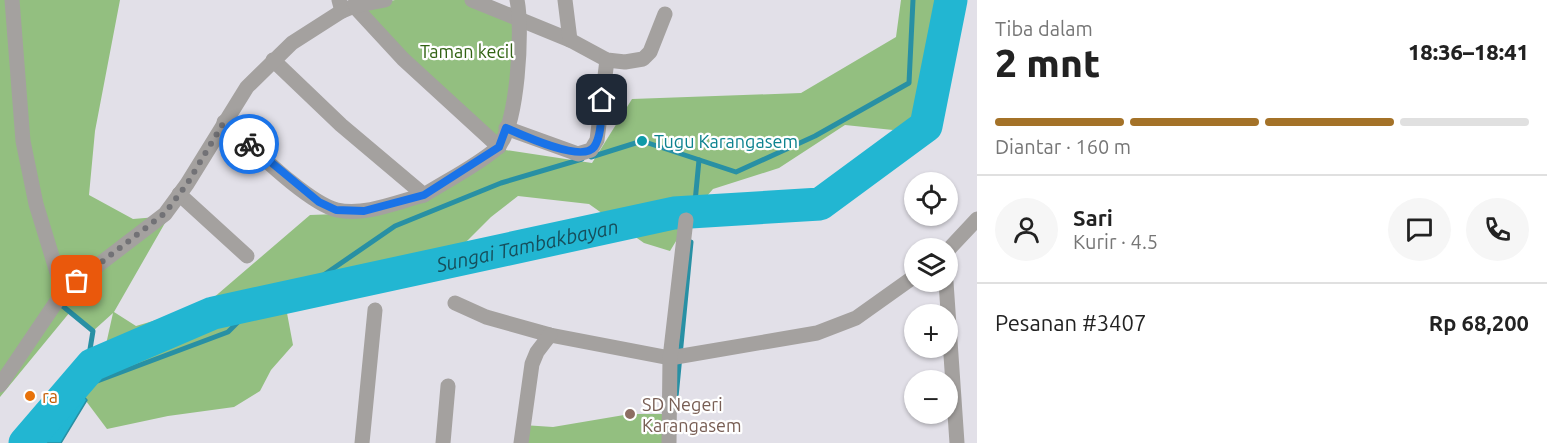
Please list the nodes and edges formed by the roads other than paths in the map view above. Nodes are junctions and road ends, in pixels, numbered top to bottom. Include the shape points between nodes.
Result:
1 (12, 0) edge
2 (385, 0) edge
3 (472, 0) edge
4 (517, 0) edge
5 (565, 0) edge
6 (345, 6) edge
7 (665, 14) dead end
8 (521, 18) junction
9 (570, 40) junction
10 (273, 60) junction
11 (607, 60) junction
12 (224, 122) junction
13 (506, 128) junction
14 (499, 147) junction
15 (179, 194) junction
16 (424, 195) junction
17 (977, 219) edge
18 (686, 220) dead end
19 (958, 239) edge
20 (246, 256) dead end
21 (904, 284) edge
22 (947, 292) edge
23 (61, 294) junction
24 (455, 303) dead end
25 (375, 310) dead end
26 (550, 335) junction
27 (678, 357) junction
28 (0, 385) edge
29 (448, 386) dead end
30 (362, 443) edge
31 (442, 443) edge
32 (521, 443) edge
33 (669, 443) edge
34 (957, 443) edge

1 - 23 street via 23,141
2 - 6 street
3 - 8 street
4 - 8 street
5 - 9 street
6 - 10 street
6 - 14 street
7 - 11 street via 650,52 643,59 625,63
8 - 9 street
8 - 13 street via 516,93
9 - 11 street
10 - 12 street via 247,87
10 - 16 street via 341,125
11 - 13 street via 597,140 591,150 578,154
12 - 15 street
12 - 16 street via 303,190 336,210 364,211
13 - 14 street
14 - 16 street
15 - 20 street
15 - 23 street via 165,213
17 - 19 street
18 - 27 street
21 - 27 street via 856,318 817,333
22 - 34 street
23 - 28 street
24 - 26 street via 486,317
25 - 30 street
26 - 27 street
26 - 32 street via 532,364
27 - 33 street
29 - 31 street

